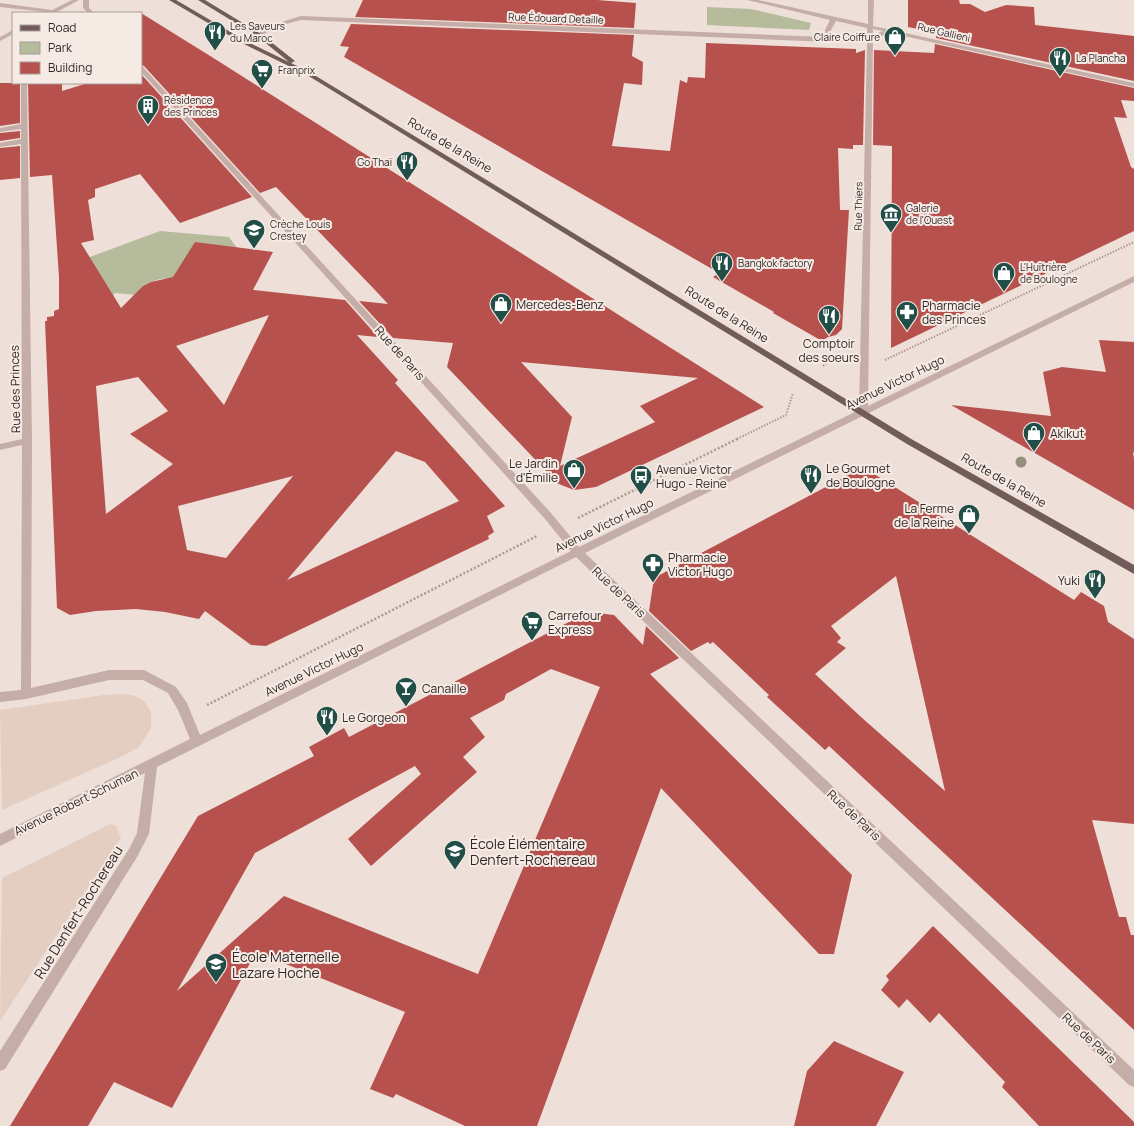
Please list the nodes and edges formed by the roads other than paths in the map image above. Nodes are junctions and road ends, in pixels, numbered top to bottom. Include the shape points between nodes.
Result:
1 (76, 0) edge
2 (86, 0) edge
3 (172, 0) edge
4 (201, 0) edge
5 (750, 0) edge
6 (872, 0) edge
7 (0, 5) edge
8 (46, 12) edge
9 (54, 12) edge
10 (90, 12) edge
11 (834, 18) junction
12 (871, 26) junction
13 (890, 31) junction
14 (12, 33) edge
15 (259, 35) junction
16 (872, 38) junction
17 (0, 39) edge
18 (829, 40) junction
19 (244, 42) junction
20 (142, 69) edge
21 (309, 74) junction
22 (24, 84) edge
23 (1134, 85) edge
24 (24, 126) junction
25 (0, 130) edge
26 (24, 141) junction
27 (0, 145) edge
28 (1134, 279) edge
29 (863, 413) junction
30 (27, 441) junction
31 (0, 447) edge
32 (578, 553) junction
33 (1134, 570) edge
34 (26, 694) junction
35 (0, 697) edge
36 (197, 742) junction
37 (152, 765) junction
38 (0, 840) edge
39 (0, 1064) edge
40 (1134, 1080) edge

1 - 9 street
2 - 10 street via 86,8
3 - 19 main road, Route de la Reine
4 - 15 main road, Route de la Reine
5 - 11 street, Rue Gallieni
6 - 12 street, Rue Thiers
7 - 8 street
11 - 12 street, Rue Gallieni
11 - 18 street via 828,30
12 - 13 street, Rue Gallieni
12 - 16 street, Rue Thiers
13 - 16 street, Rue Édouard Detaille
13 - 23 street, Rue Gallieni
14 - 17 street
15 - 18 street, Rue Édouard Detaille via 301,18
15 - 19 street, Rue Édouard Detaille
15 - 21 main road, Route de la Reine
16 - 18 street, Rue Édouard Detaille
16 - 29 street, Rue Thiers
19 - 21 main road, Route de la Reine
20 - 32 street, Rue de Paris via 548,516
21 - 29 main road, Route de la Reine
22 - 24 street, Rue des Princes
24 - 25 street
24 - 26 street, Rue des Princes
26 - 27 street
26 - 30 street, Rue des Princes
28 - 29 street, Avenue Victor Hugo
29 - 32 street, Avenue Victor Hugo
29 - 33 main road, Route de la Reine
30 - 31 street
30 - 34 street, Rue des Princes
32 - 36 street, Avenue Victor Hugo
32 - 40 street, Rue de Paris
34 - 35 street
34 - 36 street via 109,676 144,675 172,690
36 - 37 street, Avenue Victor Hugo
37 - 38 street, Avenue Robert Schuman
37 - 39 street, Rue Denfert-Rochereau via 143,834

